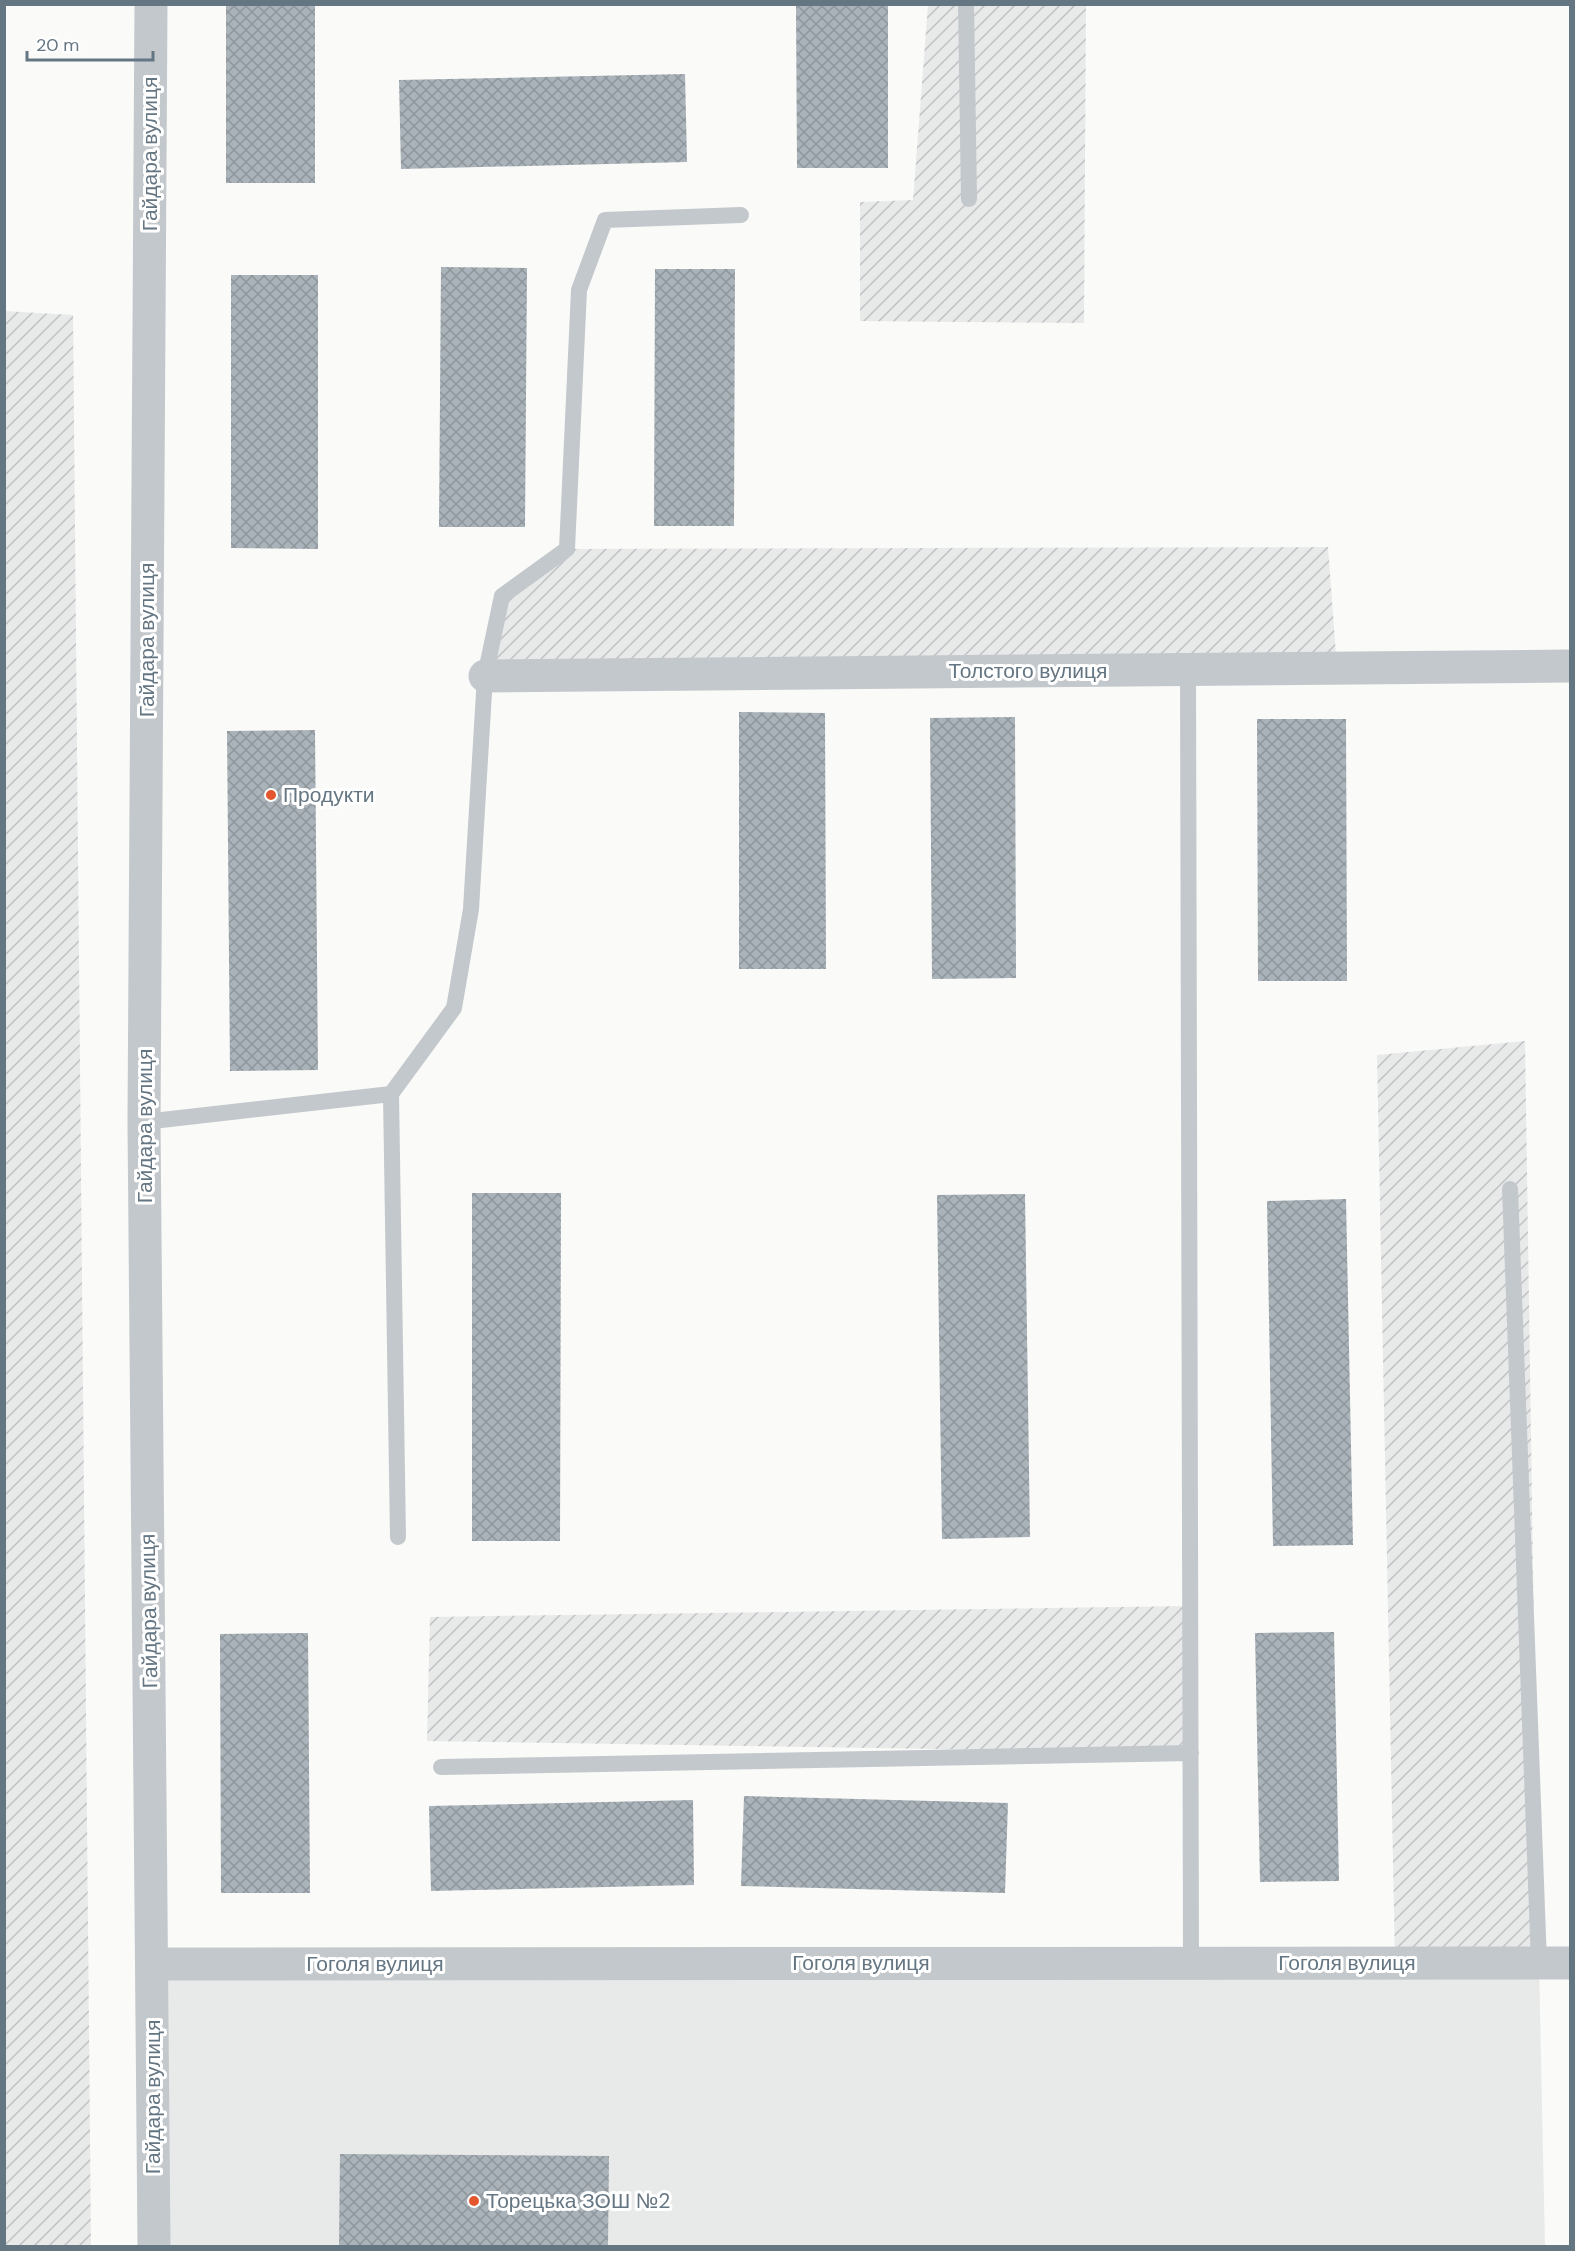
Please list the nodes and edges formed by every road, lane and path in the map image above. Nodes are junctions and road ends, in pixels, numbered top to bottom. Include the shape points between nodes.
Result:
1 (151, 4) edge
2 (966, 4) edge
3 (969, 199) dead end
4 (741, 215) dead end
5 (1570, 666) edge
6 (1188, 670) junction
7 (485, 676) junction
8 (391, 1094) junction
9 (144, 1122) junction
10 (1510, 1189) dead end
11 (398, 1537) dead end
12 (1191, 1753) junction
13 (441, 1767) dead end
14 (1191, 1963) junction
15 (1555, 1963) edge
16 (152, 1964) junction
17 (154, 2247) edge

1 - 9 street, Гайдара вулиця
2 - 3 lane
4 - 7 lane via 605,220 579,290 567,549 502,596
5 - 6 street, Толстого вулиця
6 - 7 street, Толстого вулиця
6 - 12 lane
7 - 8 lane via 471,909 454,1008
8 - 9 lane
8 - 11 lane
9 - 16 street, Гайдара вулиця
10 - 15 lane
12 - 13 lane
12 - 14 lane
14 - 15 street, Гоголя вулиця
14 - 16 street, Гоголя вулиця
16 - 17 street, Гайдара вулиця

